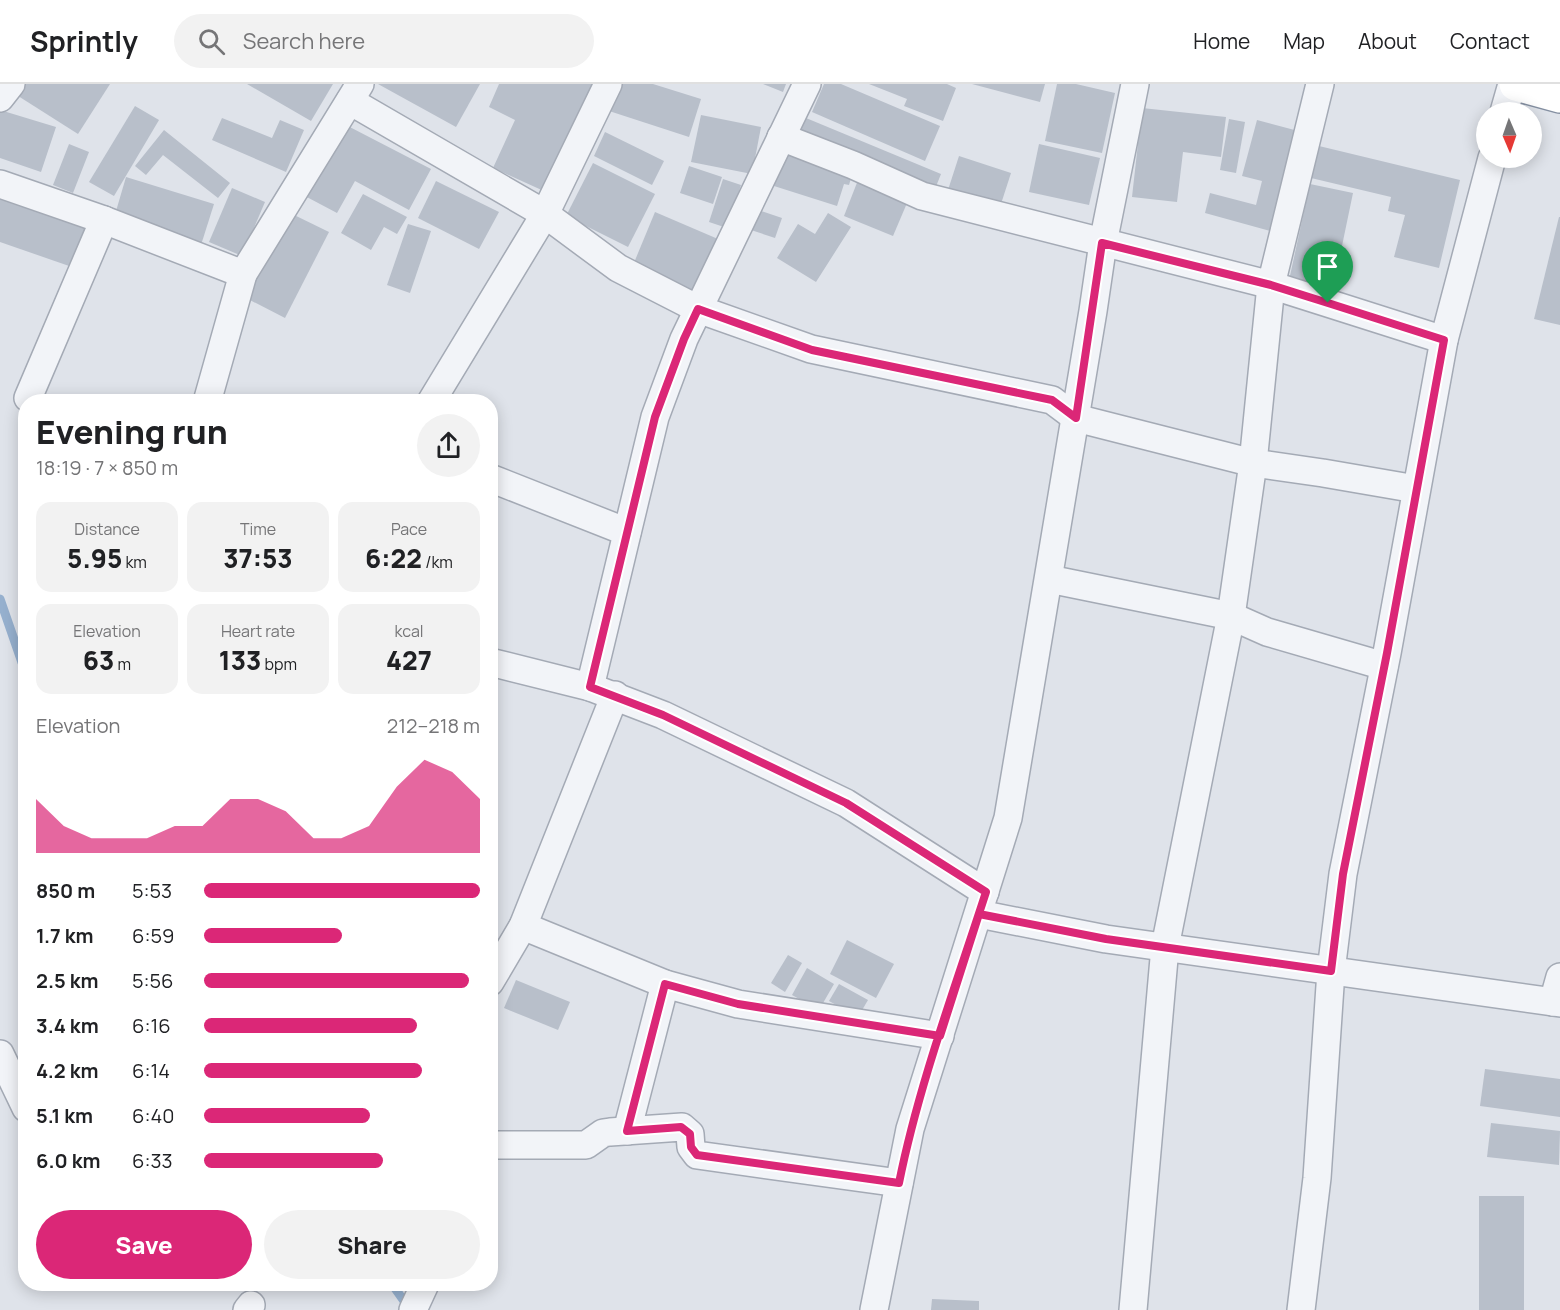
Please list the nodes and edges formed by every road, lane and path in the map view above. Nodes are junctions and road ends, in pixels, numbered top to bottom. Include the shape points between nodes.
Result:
1 (11, 84) edge
2 (608, 84) edge
3 (807, 84) edge
4 (1134, 84) edge
5 (1320, 84) edge
6 (1514, 84) edge
7 (355, 92) edge
8 (1560, 96) edge
9 (0, 98) edge
10 (1508, 102) edge
11 (781, 137) junction
12 (1489, 168) edge
13 (0, 184) edge
14 (545, 214) junction
15 (104, 220) junction
16 (1102, 243) junction
17 (243, 274) junction
18 (1271, 285) junction
19 (698, 309) junction
20 (1444, 340) junction
21 (30, 394) edge
22 (209, 394) edge
23 (437, 394) edge
24 (1076, 418) junction
25 (1253, 463) junction
26 (498, 481) edge
27 (1416, 489) junction
28 (627, 532) junction
29 (1049, 579) junction
30 (1231, 616) junction
31 (498, 664) edge
32 (1384, 666) junction
33 (590, 687) junction
34 (615, 695) junction
35 (982, 903) junction
36 (522, 927) junction
37 (1165, 947) junction
38 (498, 968) edge
39 (1331, 971) junction
40 (665, 984) junction
41 (1558, 994) edge
42 (940, 1036) junction
43 (1, 1062) edge
44 (18, 1093) edge
45 (627, 1131) junction
46 (498, 1145) edge
47 (899, 1183) junction
48 (422, 1291) edge
49 (413, 1310) edge
50 (874, 1310) edge
51 (1133, 1310) edge
52 (1301, 1310) edge

1 - 9 street
2 - 14 street
3 - 11 street
4 - 16 street
5 - 18 street
6 - 8 highway
6 - 10 street
7 - 14 street
7 - 17 street
11 - 16 street via 922,196
11 - 19 street
12 - 20 street
13 - 15 street
14 - 19 street via 618,268
14 - 23 street
15 - 17 street
15 - 21 street
16 - 18 street
16 - 24 street
17 - 22 street
18 - 20 street
18 - 25 street
19 - 24 street via 812,350 1052,400
19 - 28 street via 655,417
20 - 27 street
24 - 25 street
24 - 29 street
25 - 27 street
25 - 30 street
26 - 28 street
27 - 32 street
28 - 33 street
29 - 30 street
29 - 35 street via 1008,818
30 - 32 street via 1267,632
30 - 37 street
31 - 33 street
32 - 39 street via 1343,874
33 - 34 street
34 - 35 street via 846,803
34 - 36 street
35 - 37 street via 1106,939
35 - 42 street
36 - 38 street
36 - 40 street
37 - 39 street
37 - 51 street
39 - 41 street
39 - 52 street via 1317,1178
40 - 42 street via 738,1004
40 - 45 street
42 - 47 street via 910,1129
43 - 44 street
45 - 46 street via 603,1133 586,1145
45 - 47 street via 681,1127 690,1134 691,1147 697,1155
47 - 50 street
48 - 49 street

